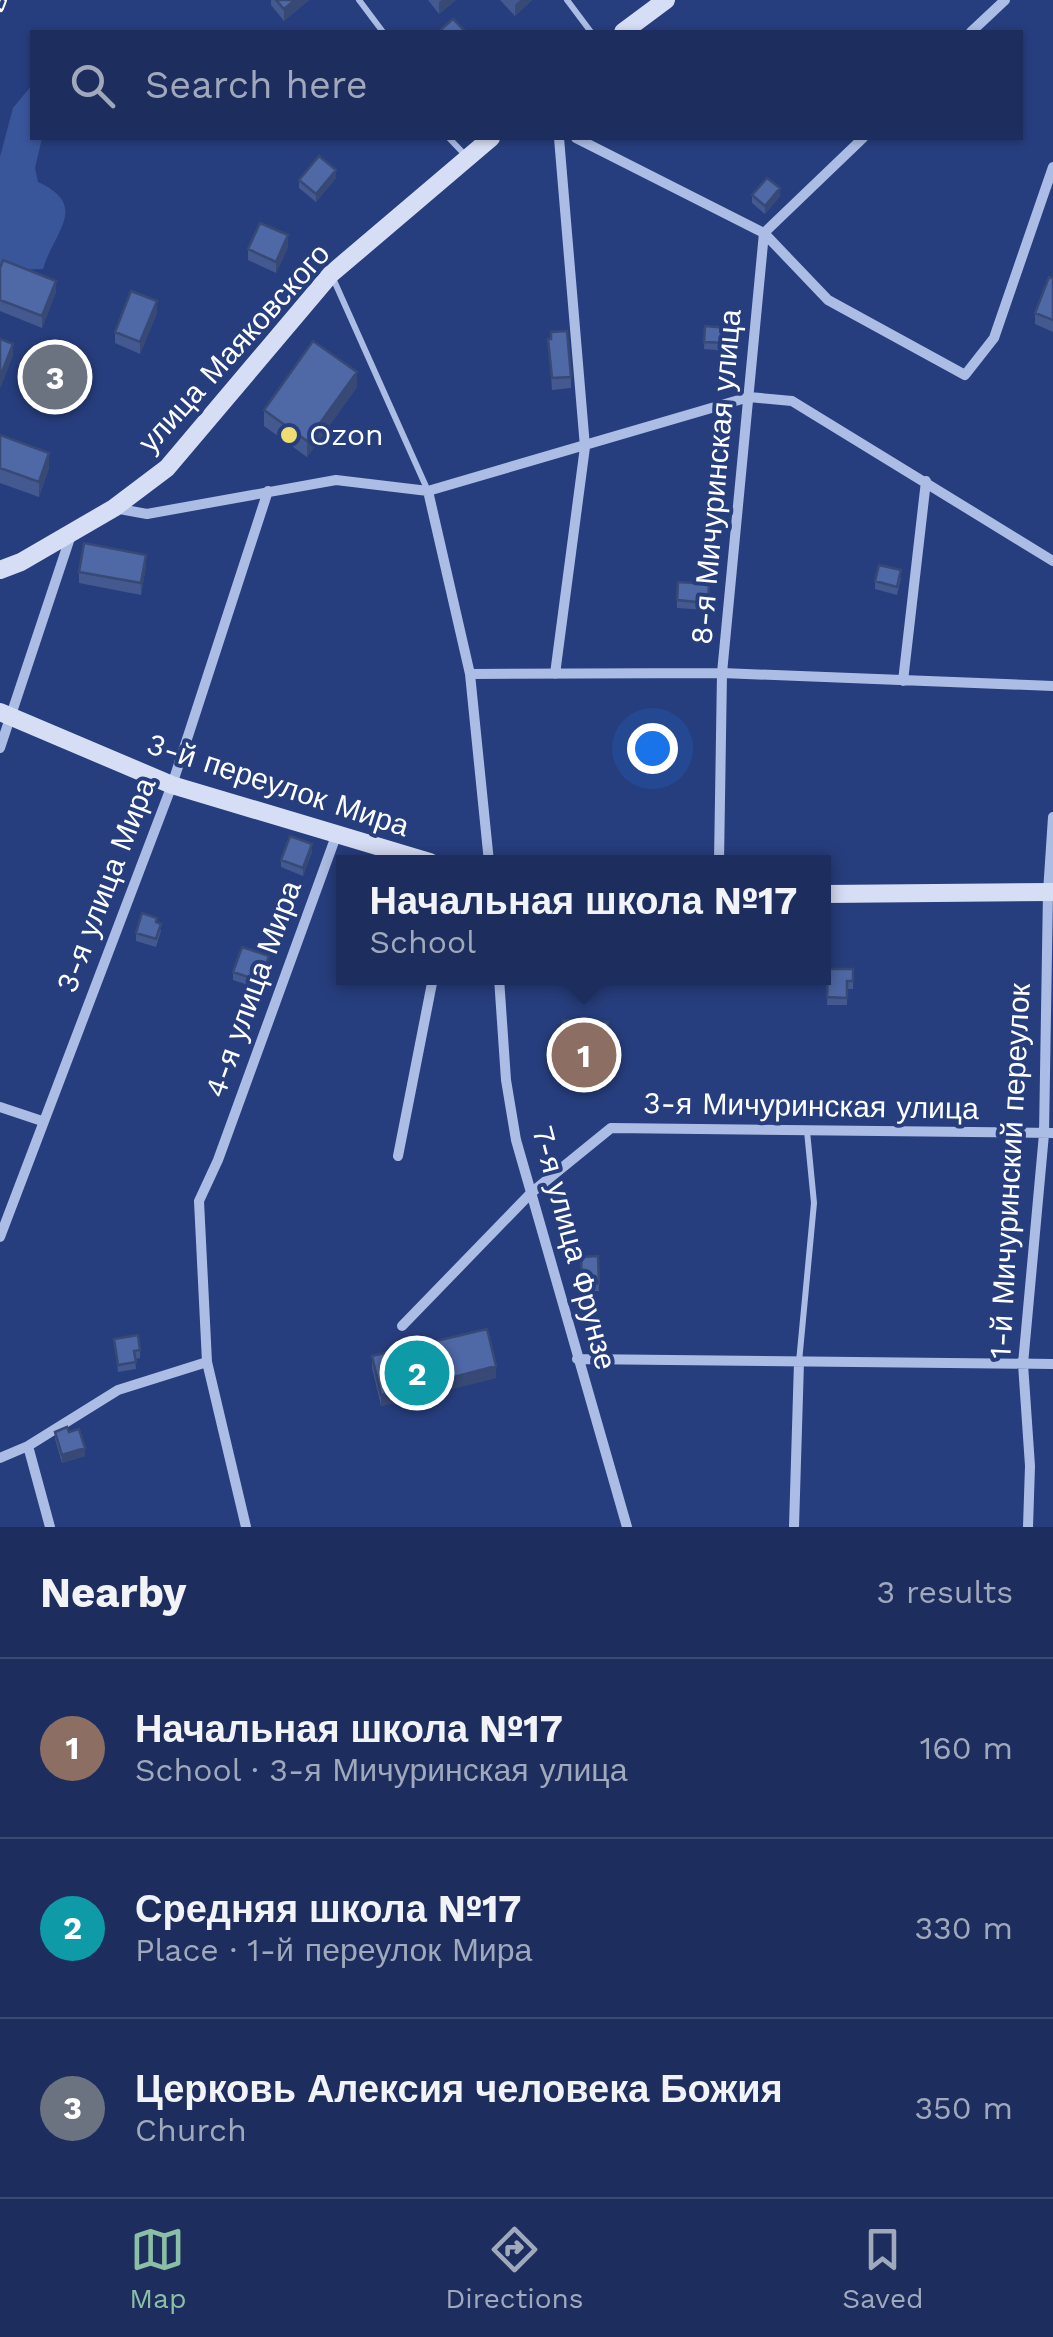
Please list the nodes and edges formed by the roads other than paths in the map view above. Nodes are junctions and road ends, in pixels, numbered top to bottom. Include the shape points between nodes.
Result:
1 (359, 0) edge
2 (568, 0) edge
3 (666, 0) edge
4 (1005, 0) edge
5 (382, 30) edge
6 (590, 30) edge
7 (627, 30) edge
8 (973, 30) edge
9 (451, 140) edge
10 (489, 140) edge
11 (559, 140) edge
12 (580, 140) edge
13 (860, 140) edge
14 (468, 158) junction
15 (1052, 167) edge
16 (764, 233) junction
17 (331, 274) junction
18 (750, 397) junction
19 (585, 447) junction
20 (926, 480) junction
21 (268, 491) junction
22 (428, 491) junction
23 (114, 508) junction
24 (71, 534) junction
25 (1053, 561) edge
26 (0, 570) edge
27 (722, 673) junction
28 (470, 674) junction
29 (555, 674) junction
30 (903, 682) junction
31 (1053, 686) edge
32 (6, 714) edge
33 (0, 748) edge
34 (172, 785) junction
35 (1053, 817) edge
36 (336, 836) junction
37 (405, 855) edge
38 (489, 855) edge
39 (719, 855) edge
40 (1050, 892) edge
41 (831, 894) edge
42 (432, 985) edge
43 (499, 985) edge
44 (0, 1107) edge
45 (42, 1121) junction
46 (807, 1131) junction
47 (1048, 1134) edge
48 (398, 1156) dead end
49 (531, 1193) junction
50 (0, 1237) edge
51 (402, 1326) dead end
52 (577, 1359) junction
53 (208, 1362) junction
54 (799, 1362) junction
55 (1023, 1364) junction
56 (1053, 1364) edge
57 (28, 1446) junction
58 (0, 1458) edge
59 (50, 1527) edge
60 (246, 1527) edge
61 (628, 1527) edge
62 (794, 1527) edge
63 (1028, 1527) edge

1 - 5 lane
2 - 6 lane
3 - 7 main road
4 - 8 street
9 - 14 lane
10 - 14 main road, улица Маяковского
11 - 19 street
12 - 16 street
13 - 16 street
14 - 17 main road, улица Маяковского
15 - 16 street via 994,338 965,375 828,300
16 - 18 street, 8-я Мичуринская улица
17 - 22 lane
17 - 23 main road, улица Маяковского via 167,468
18 - 19 street
18 - 20 street via 792,401
18 - 27 street, 8-я Мичуринская улица
19 - 22 street
19 - 29 street
20 - 25 street
20 - 30 street
21 - 22 street via 336,480
21 - 23 street via 146,514
21 - 34 street, 3-я улица Мира
22 - 28 street
23 - 24 main road, улица Маяковского
24 - 26 main road, улица Маяковского
24 - 32 street
27 - 29 street
27 - 30 street
27 - 39 street, 8-я Мичуринская улица
28 - 29 street
28 - 38 street
30 - 31 street
32 - 33 street
32 - 34 main road, 3-й переулок Мира
34 - 36 main road, 3-й переулок Мира
34 - 45 street, 3-я улица Мира
35 - 40 street, 1-й Мичуринский переулок
36 - 37 main road, 3-й переулок Мира
36 - 53 street, 4-я улица Мира via 199,1201
40 - 41 main road
40 - 47 street, 1-й Мичуринский переулок
42 - 48 street
43 - 49 street, 7-я улица Фрунзе via 506,1080
44 - 45 street
45 - 50 street, 3-я улица Мира
46 - 47 street, 3-я Мичуринская улица
46 - 49 street, 3-я Мичуринская улица via 611,1128
46 - 54 lane via 814,1202
47 - 55 street, 1-й Мичуринский переулок
49 - 51 street, 3-я Мичуринская улица
49 - 52 street, 7-я улица Фрунзе
52 - 54 street
52 - 61 street, 7-я улица Фрунзе
53 - 57 street via 118,1390
53 - 60 street, 4-я улица Мира
54 - 55 street
54 - 62 street
55 - 56 street
55 - 63 street, 1-й Мичуринский переулок
57 - 58 street
57 - 59 street

